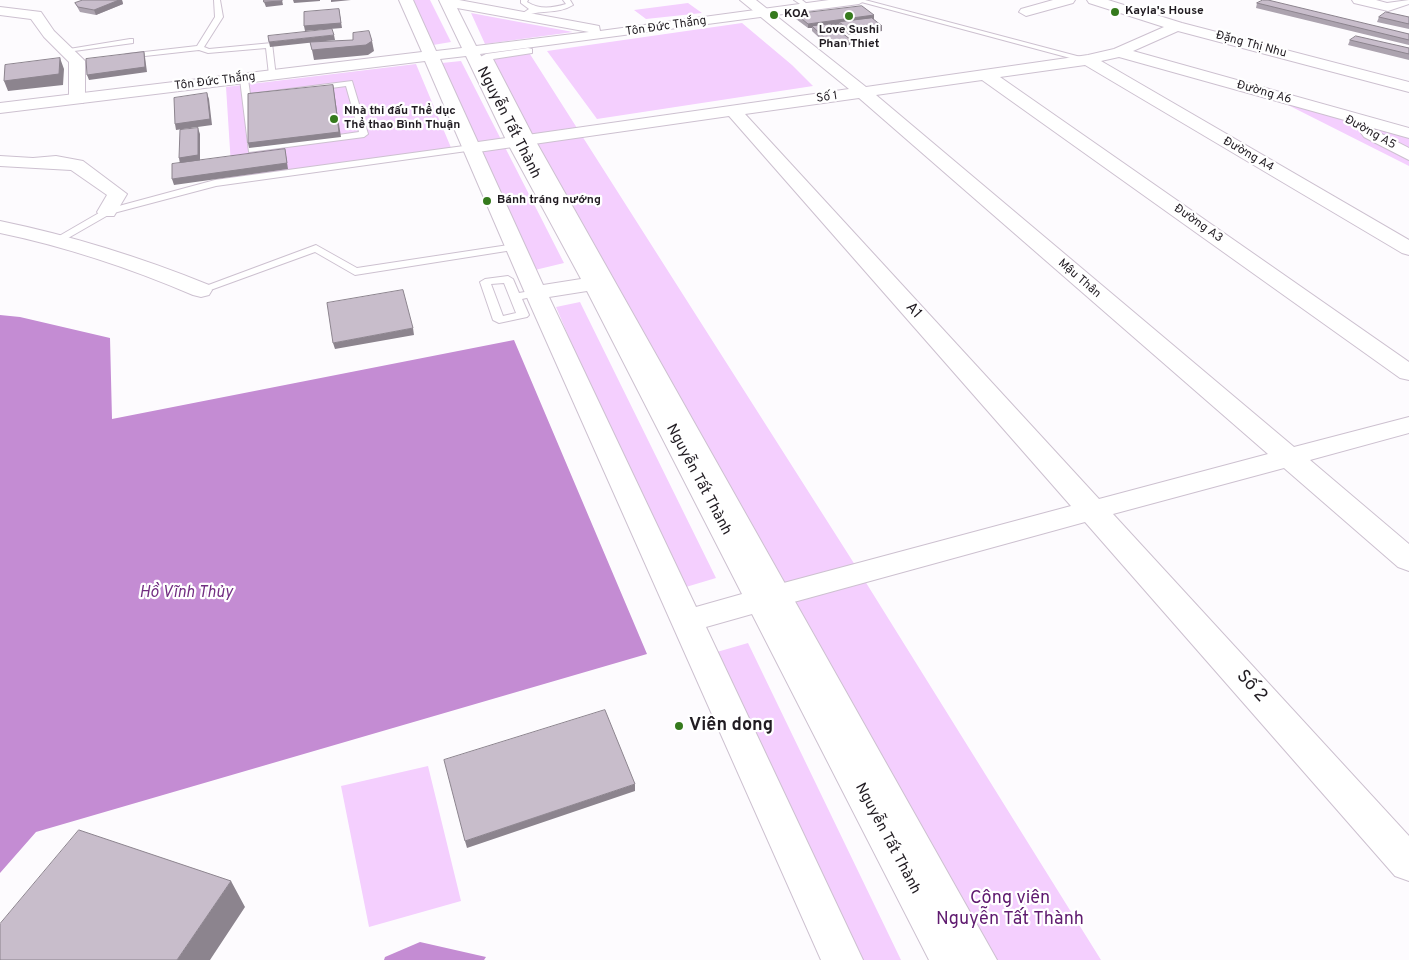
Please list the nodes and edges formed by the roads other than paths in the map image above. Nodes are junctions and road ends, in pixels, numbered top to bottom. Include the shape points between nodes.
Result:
1 (217, 0) edge
2 (406, 0) edge
3 (526, 0) edge
4 (566, 0) edge
5 (747, 0) edge
6 (858, 0) edge
7 (1094, 0) edge
8 (1359, 0) edge
9 (447, 1) edge
10 (1060, 1) edge
11 (1407, 1) edge
12 (802, 3) edge
13 (0, 11) edge
14 (528, 12) junction
15 (766, 12) junction
16 (1026, 12) dead end
17 (1177, 26) junction
18 (620, 33) junction
19 (130, 40) dead end
20 (200, 48) junction
21 (472, 52) junction
22 (528, 52) dead end
23 (1119, 52) junction
24 (430, 56) junction
25 (77, 57) junction
26 (115, 57) edge
27 (1088, 60) junction
28 (273, 75) junction
29 (986, 75) junction
30 (244, 79) junction
31 (1409, 87) edge
32 (862, 93) junction
33 (246, 97) junction
34 (78, 99) junction
35 (0, 108) edge
36 (733, 111) junction
37 (1332, 112) junction
38 (1409, 133) edge
39 (522, 141) junction
40 (471, 148) junction
41 (1409, 155) edge
42 (0, 162) edge
43 (107, 212) junction
44 (0, 227) edge
45 (59, 239) junction
46 (515, 247) junction
47 (1409, 249) edge
48 (594, 283) junction
49 (201, 290) joint
50 (526, 295) junction
51 (1409, 373) edge
52 (1409, 424) edge
53 (1287, 458) junction
54 (1093, 510) junction
55 (1409, 560) edge
56 (770, 598) junction
57 (687, 621) junction
58 (1409, 864) edge
59 (842, 960) edge
60 (951, 960) edge
61 (982, 960) edge

1 - 20 lane via 219,17
2 - 24 street
3 - 14 lane via 522,2
4 - 14 lane via 570,5 567,7
5 - 15 street, Mậu Thân
6 - 12 street, Tôn Đức Thắng
6 - 27 lane
7 - 17 street, Đặng Thị Nhu
8 - 11 street via 1388,7
9 - 14 street
9 - 21 street, Nguyễn Tất Thành
10 - 16 street
12 - 15 street, Tôn Đức Thắng
13 - 25 street via 36,15 49,34
14 - 18 street
15 - 18 street, Tôn Đức Thắng
15 - 32 street, Mậu Thân
17 - 23 street, Số 1
17 - 31 street, Đặng Thị Nhu
18 - 21 street, Tôn Đức Thắng
19 - 25 lane
20 - 26 lane
20 - 28 lane via 208,51 269,45
21 - 24 street, Tôn Đức Thắng
21 - 39 street, Nguyễn Tất Thành
22 - 39 street via 486,57
23 - 27 street, Số 1
23 - 37 street, Đường A6
24 - 28 street, Tôn Đức Thắng
24 - 40 street
25 - 34 street
27 - 29 street, Số 1
27 - 47 street, Đường A4
28 - 30 street, Tôn Đức Thắng
29 - 32 street, Số 1
29 - 51 street, Đường A3
30 - 33 lane
30 - 34 street, Tôn Đức Thắng
32 - 36 street, Số 1
32 - 53 street, Mậu Thân
33 - 33 lane via 252,150 364,134 349,83
34 - 35 street, Tôn Đức Thắng
36 - 39 street, Số 1
36 - 54 street, A1
37 - 38 street, Đường A6
37 - 41 street, Đường A5
39 - 40 street, Số 1
39 - 48 street, Nguyễn Tất Thành
39 - 56 street
40 - 43 lane via 233,180
40 - 46 street
42 - 43 street via 76,165 117,194
43 - 45 lane
44 - 45 street
45 - 49 street via 146,267
46 - 49 lane via 355,272 316,248
46 - 50 street
48 - 50 street
48 - 56 street, Nguyễn Tất Thành
50 - 57 street
52 - 53 street
53 - 54 street
53 - 55 street, Mậu Thân
54 - 56 street
54 - 58 street, Số 2
56 - 57 street
56 - 60 street, Nguyễn Tất Thành
56 - 61 street
57 - 59 street

